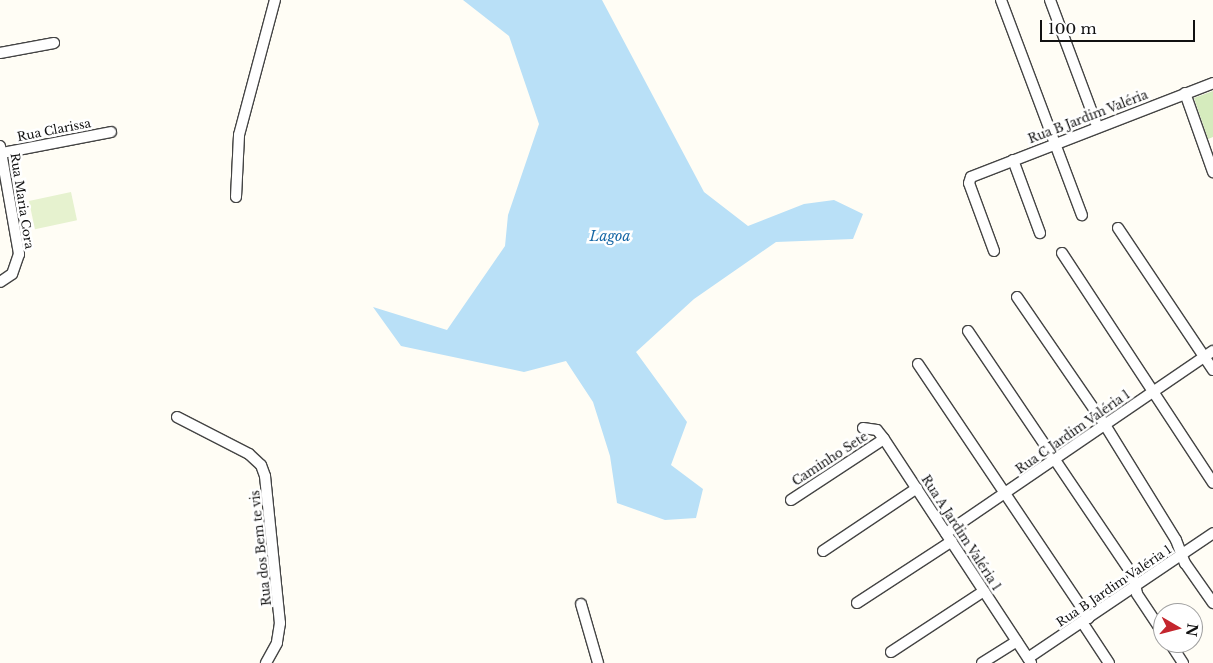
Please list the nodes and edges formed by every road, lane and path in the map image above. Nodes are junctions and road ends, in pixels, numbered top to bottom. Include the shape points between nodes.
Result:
1 (275, 0) edge
2 (1001, 0) edge
3 (1050, 0) edge
4 (54, 43) dead end
5 (0, 53) edge
6 (1213, 83) edge
7 (1185, 93) junction
8 (1097, 126) junction
9 (111, 132) dead end
10 (1055, 143) junction
11 (1, 149) edge
12 (1209, 149) edge
13 (1013, 160) junction
14 (1213, 172) edge
15 (236, 197) dead end
16 (1082, 216) dead end
17 (1118, 228) dead end
18 (1040, 233) dead end
19 (994, 251) dead end
20 (1062, 253) dead end
21 (0, 282) edge
22 (1017, 297) dead end
23 (968, 331) dead end
24 (1209, 354) edge
25 (918, 364) dead end
26 (1213, 370) edge
27 (1155, 391) junction
28 (177, 417) dead end
29 (1105, 425) junction
30 (863, 428) dead end
31 (884, 439) junction
32 (1054, 460) junction
33 (1213, 483) edge
34 (917, 488) junction
35 (1004, 495) junction
36 (791, 500) dead end
37 (1213, 533) edge
38 (949, 537) junction
39 (823, 551) dead end
40 (1182, 555) junction
41 (1134, 587) junction
42 (984, 591) junction
43 (857, 603) dead end
44 (1213, 603) edge
45 (581, 604) dead end
46 (1153, 617) edge
47 (1086, 620) junction
48 (1016, 641) junction
49 (891, 652) dead end
50 (1030, 660) edge
51 (266, 663) edge
52 (598, 663) edge
53 (982, 663) edge
54 (1110, 663) edge

1 - 15 street via 239,135
2 - 10 street
3 - 8 street
4 - 5 street
6 - 7 street, Rua B Jardim Valéria
7 - 8 street, Rua B Jardim Valéria
7 - 12 street
8 - 10 street, Rua B Jardim Valéria
9 - 11 street, Rua Clarissa
10 - 13 street, Rua B Jardim Valéria
10 - 16 street
11 - 21 street, Rua Maria Cora via 19,254 12,274
12 - 14 street
13 - 18 street
13 - 19 street, Rua B Jardim Valéria via 973,175 969,183
17 - 24 street
20 - 27 street
22 - 29 street
23 - 32 street
24 - 26 street
24 - 27 street, Rua C Jardim Valéria 1
25 - 35 street
27 - 29 street, Rua C Jardim Valéria 1
27 - 33 street
28 - 51 street, Rua dos Bem te vis via 249,454 261,465 265,476 280,623 277,643
29 - 32 street, Rua C Jardim Valéria 1
29 - 40 street
30 - 31 street, Rua A Jardim Valéria 1 via 877,430
31 - 34 street, Rua A Jardim Valéria 1
31 - 36 street, Caminho Sete
32 - 35 street, Rua C Jardim Valéria 1
32 - 41 street via 1133,576
34 - 38 street, Rua A Jardim Valéria 1
34 - 39 street
35 - 38 street, Rua C Jardim Valéria 1
35 - 47 street
37 - 40 street, Rua B Jardim Valéria 1
38 - 42 street, Rua A Jardim Valéria 1
38 - 43 street, Rua C Jardim Valéria 1
40 - 41 street, Rua B Jardim Valéria 1
40 - 44 street
41 - 46 street
41 - 47 street, Rua B Jardim Valéria 1
42 - 48 street, Rua A Jardim Valéria 1
42 - 49 street
45 - 52 street
47 - 50 street, Rua B Jardim Valéria 1
47 - 54 street
48 - 50 street, Rua A Jardim Valéria 1
48 - 53 street

